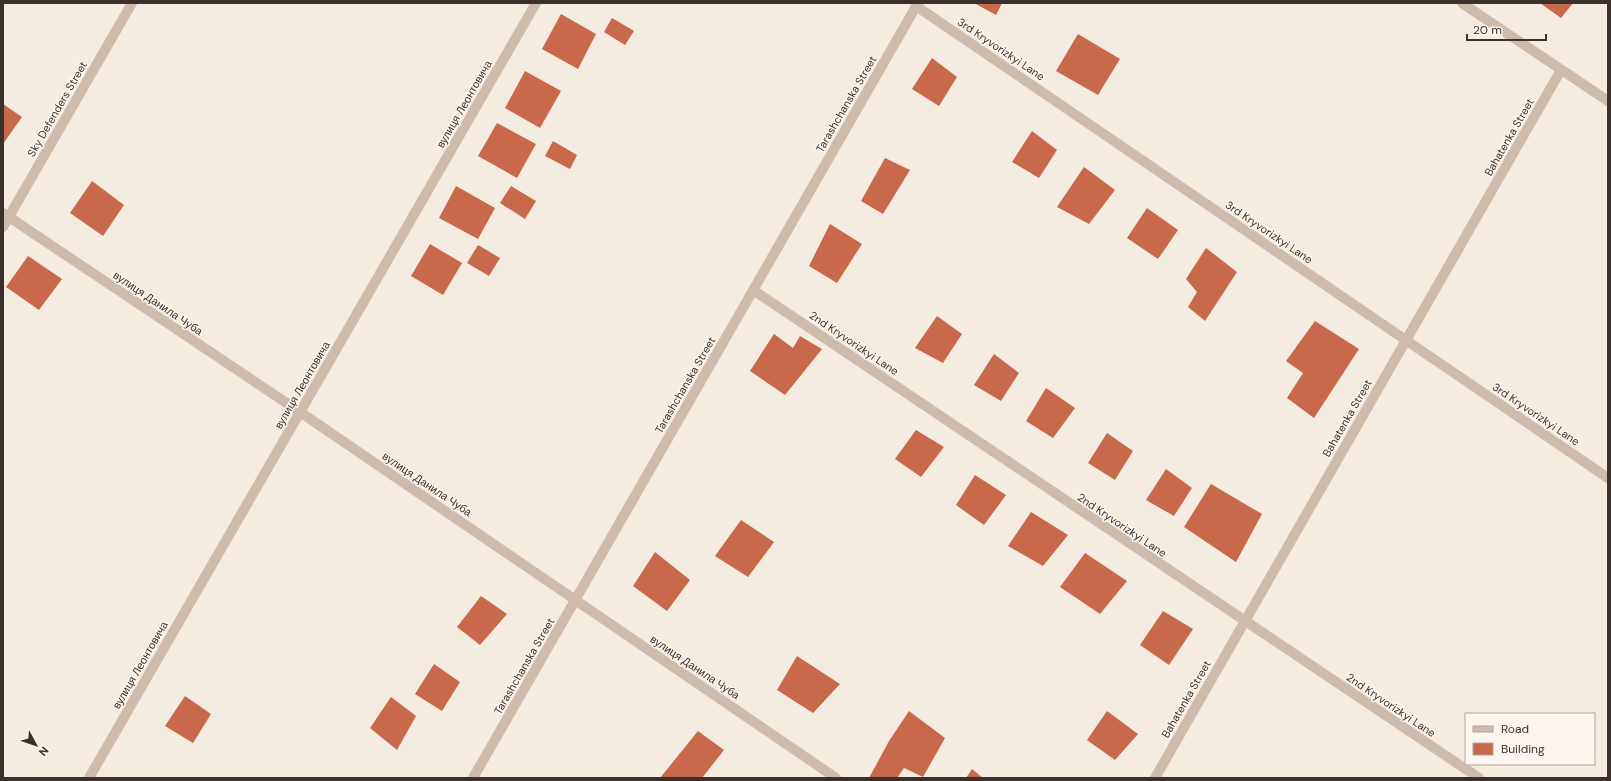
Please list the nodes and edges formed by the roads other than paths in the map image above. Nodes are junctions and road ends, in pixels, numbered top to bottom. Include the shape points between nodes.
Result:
1 (132, 3) edge
2 (536, 3) edge
3 (1462, 3) edge
4 (917, 4) edge
5 (1561, 70) junction
6 (1608, 101) edge
7 (6, 215) edge
8 (3, 227) edge
9 (753, 290) junction
10 (1406, 340) junction
11 (300, 412) junction
12 (1608, 478) edge
13 (575, 600) junction
14 (1244, 622) junction
15 (89, 778) edge
16 (473, 778) edge
17 (836, 778) edge
18 (1155, 778) edge
19 (1479, 778) edge

1 - 7 street, Sky Defenders Street
2 - 11 street, вулиця Леонтовича
3 - 5 street
4 - 9 street, Tarashchanska Street
4 - 10 street, 3rd Kryvorizkyi Lane
5 - 6 street
5 - 10 street, Bahatenka Street
7 - 8 street, Sky Defenders Street
7 - 11 street, вулиця Данила Чуба
9 - 13 street, Tarashchanska Street
9 - 14 street, 2nd Kryvorizkyi Lane
10 - 12 street, 3rd Kryvorizkyi Lane
10 - 14 street, Bahatenka Street
11 - 13 street, вулиця Данила Чуба
11 - 15 street, вулиця Леонтовича
13 - 16 street, Tarashchanska Street
13 - 17 street, вулиця Данила Чуба
14 - 18 street, Bahatenka Street
14 - 19 street, 2nd Kryvorizkyi Lane

